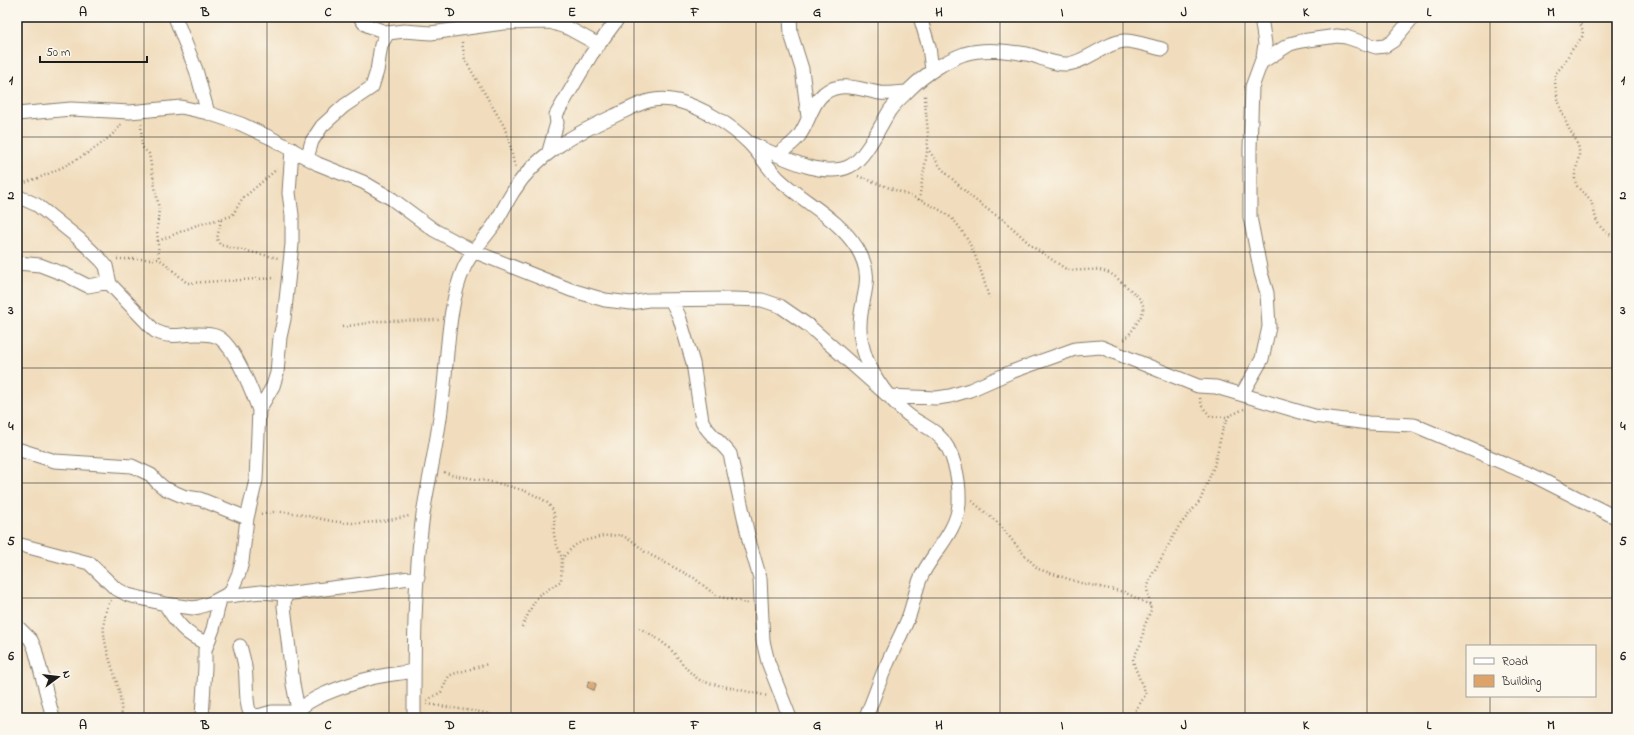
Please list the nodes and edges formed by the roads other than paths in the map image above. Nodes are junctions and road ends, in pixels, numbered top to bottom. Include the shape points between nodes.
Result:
1 (175, 17) edge
2 (360, 17) edge
3 (478, 17) edge
4 (619, 17) edge
5 (790, 17) edge
6 (920, 17) edge
7 (1261, 17) edge
8 (1413, 17) edge
9 (502, 23) junction
10 (388, 34) junction
11 (599, 45) junction
12 (1162, 49) dead end
13 (1262, 62) junction
14 (929, 73) junction
15 (908, 92) junction
16 (208, 113) junction
17 (17, 114) edge
18 (808, 117) junction
19 (749, 143) junction
20 (549, 151) junction
21 (292, 153) junction
22 (778, 154) junction
23 (307, 158) junction
24 (18, 192) edge
25 (473, 251) junction
26 (17, 263) edge
27 (109, 282) junction
28 (671, 300) junction
29 (1242, 394) junction
30 (888, 396) junction
31 (259, 410) junction
32 (17, 449) edge
33 (247, 518) junction
34 (1617, 518) edge
35 (17, 544) edge
36 (418, 577) junction
37 (285, 594) junction
38 (224, 598) junction
39 (165, 604) junction
40 (17, 626) edge
41 (207, 643) junction
42 (240, 646) dead end
43 (413, 671) junction
44 (297, 713) edge
45 (53, 718) edge
46 (202, 718) edge
47 (414, 718) edge
48 (790, 718) edge
49 (865, 718) edge

1 - 16 street via 196,70
2 - 10 street via 364,23
3 - 9 street
4 - 11 street
5 - 18 street via 791,34 802,69
6 - 14 street via 930,52
7 - 13 street via 1265,44
8 - 13 street via 1393,41 1385,46 1337,36 1290,44
9 - 10 street via 431,33 404,30
9 - 11 street via 550,22 568,28
10 - 23 street via 381,45 372,87 344,106 322,126 312,141
11 - 20 street via 556,116 557,122
12 - 14 street via 1124,41 1069,64 1053,63 1028,54 988,50 964,54
13 - 29 street via 1252,87 1250,217 1267,293 1269,327 1262,359
14 - 15 street
15 - 18 street via 880,93 840,87 827,91 816,102
15 - 22 street via 891,109 862,156 852,166 830,170 804,165
16 - 17 street via 181,106 134,112 71,110
16 - 21 street via 241,124
18 - 22 street via 800,135
19 - 20 street via 711,113 659,98 644,101 592,126
19 - 22 street
19 - 30 street via 776,176 827,215 857,248 867,275 859,328 862,344 867,360
20 - 25 street via 514,189 496,222
21 - 23 street
21 - 31 street via 289,193 292,215 284,319 276,378
23 - 25 street via 363,182 392,199 434,230
24 - 27 street via 73,234 101,260 106,266
25 - 28 street via 542,280 605,300 631,303
25 - 36 street via 464,268 453,302 442,408 424,513
26 - 27 street via 40,266 88,286
27 - 31 street via 155,331 177,337 205,334 222,339 239,365
28 - 30 street via 762,300 780,306 809,326
28 - 48 street via 679,316 693,363 702,421 730,454 760,578 763,642
29 - 30 street via 1195,385 1102,348 1075,349 950,396
29 - 34 street via 1314,416 1368,423 1414,425 1526,473
30 - 49 street via 907,414 940,437 950,453 956,470 959,508 954,525 920,578 908,618 886,664
31 - 33 street via 256,480
32 - 33 street via 55,461 132,466 151,475 164,488
33 - 38 street via 242,562 233,588
35 - 39 street via 89,563 128,595
36 - 37 street
36 - 43 street
37 - 38 street via 261,592
37 - 44 street via 284,606
38 - 39 street via 193,608
38 - 41 street
39 - 41 street via 184,630
40 - 45 street via 31,640 35,649
41 - 46 street
42 - 44 street via 245,666 247,707 251,714 258,716 272,712
43 - 44 street via 365,680 326,693 305,704
43 - 47 street

